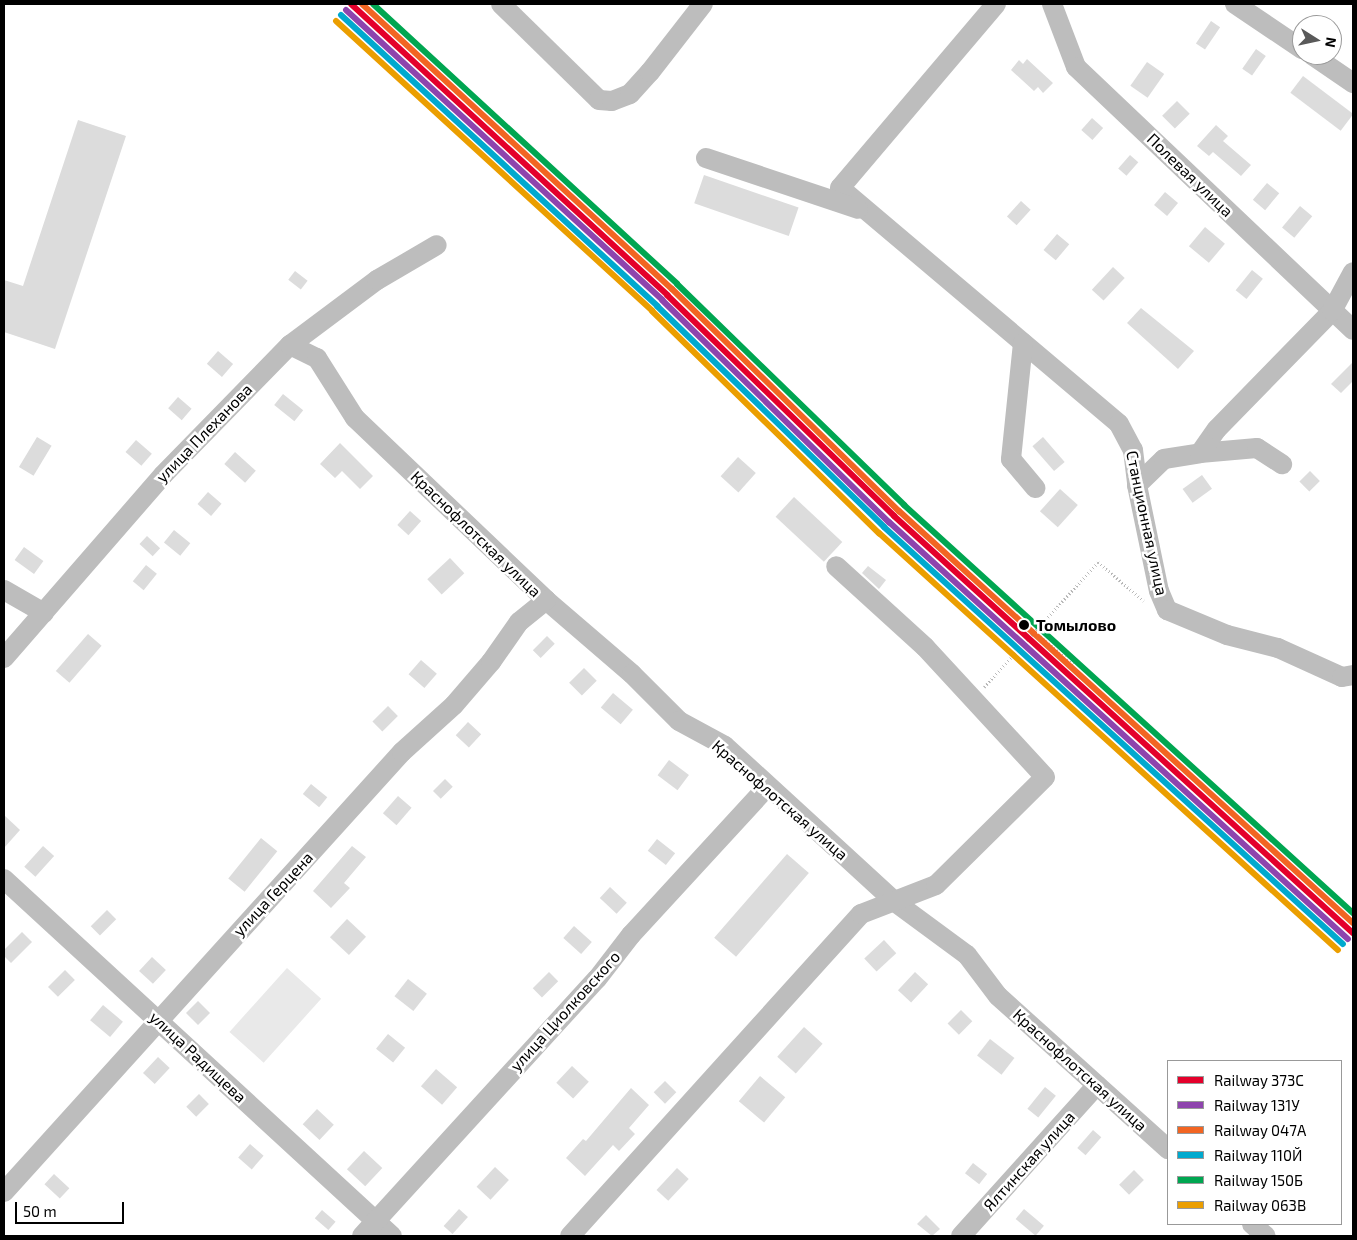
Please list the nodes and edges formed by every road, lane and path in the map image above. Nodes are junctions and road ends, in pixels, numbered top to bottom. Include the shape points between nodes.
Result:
1 (501, 4) edge
2 (703, 4) edge
3 (996, 4) edge
4 (1052, 4) edge
5 (1235, 4) edge
6 (1292, 41) edge
7 (1327, 65) edge
8 (1353, 83) edge
9 (706, 158) dead end
10 (866, 211) junction
11 (437, 245) dead end
12 (1353, 272) edge
13 (1332, 311) junction
14 (1353, 330) edge
15 (1023, 343) junction
16 (290, 345) junction
17 (1133, 450) junction
18 (1200, 453) junction
19 (1164, 460) junction
20 (1282, 464) dead end
21 (1137, 486) junction
22 (1035, 488) dead end
23 (836, 566) dead end
24 (4, 590) edge
25 (546, 600) junction
26 (1143, 602) dead end
27 (44, 613) junction
28 (1035, 632) junction
29 (4, 658) edge
30 (1074, 665) dead end
31 (1353, 675) edge
32 (985, 688) dead end
33 (768, 786) junction
34 (4, 879) edge
35 (895, 902) junction
36 (158, 1020) junction
37 (1097, 1086) junction
38 (1167, 1148) edge
39 (4, 1192) edge
40 (375, 1221) junction
41 (1253, 1225) edge
42 (362, 1236) edge
43 (392, 1236) edge
44 (570, 1236) edge
45 (961, 1236) edge
46 (1266, 1236) edge

1 - 2 street via 599,100 612,101 630,94
3 - 10 street, Станционная улица via 840,188
4 - 13 street, Полевая улица via 1076,67
5 - 6 street
7 - 8 street
9 - 10 street
10 - 15 street, Станционная улица
11 - 16 street, улица Плеханова via 377,280
12 - 13 street
13 - 14 street, Полевая улица
13 - 18 street via 1217,429
15 - 17 street, Станционная улица via 1119,424
15 - 22 street via 1012,459
16 - 25 street, Краснофлотская улица via 317,358 355,418
16 - 27 street, улица Плеханова via 163,475
17 - 19 street
17 - 21 street, Станционная улица
18 - 19 street
18 - 20 street via 1257,448
19 - 21 street
21 - 31 street, Станционная улица via 1159,591 1167,610 1227,635 1278,648 1342,677
23 - 35 street via 924,647 1045,777 936,885
24 - 27 street
25 - 33 street, Краснофлотская улица via 632,674 679,721 725,746
25 - 36 street, улица Герцена via 519,622 460,698 402,752
26 - 28 path via 1098,562
27 - 29 street, улица Плеханова
28 - 30 path
28 - 32 path
33 - 35 street, Краснофлотская улица
33 - 40 street, улица Циолковского
34 - 36 street, улица Радищева
35 - 37 street, Краснофлотская улица via 967,956 998,996
35 - 44 street via 861,914
36 - 39 street, улица Герцена
36 - 40 street, улица Радищева
37 - 38 street, Краснофлотская улица
37 - 45 street, Ялтинская улица
40 - 42 street, улица Циолковского
40 - 43 street, улица Радищева
41 - 46 street

